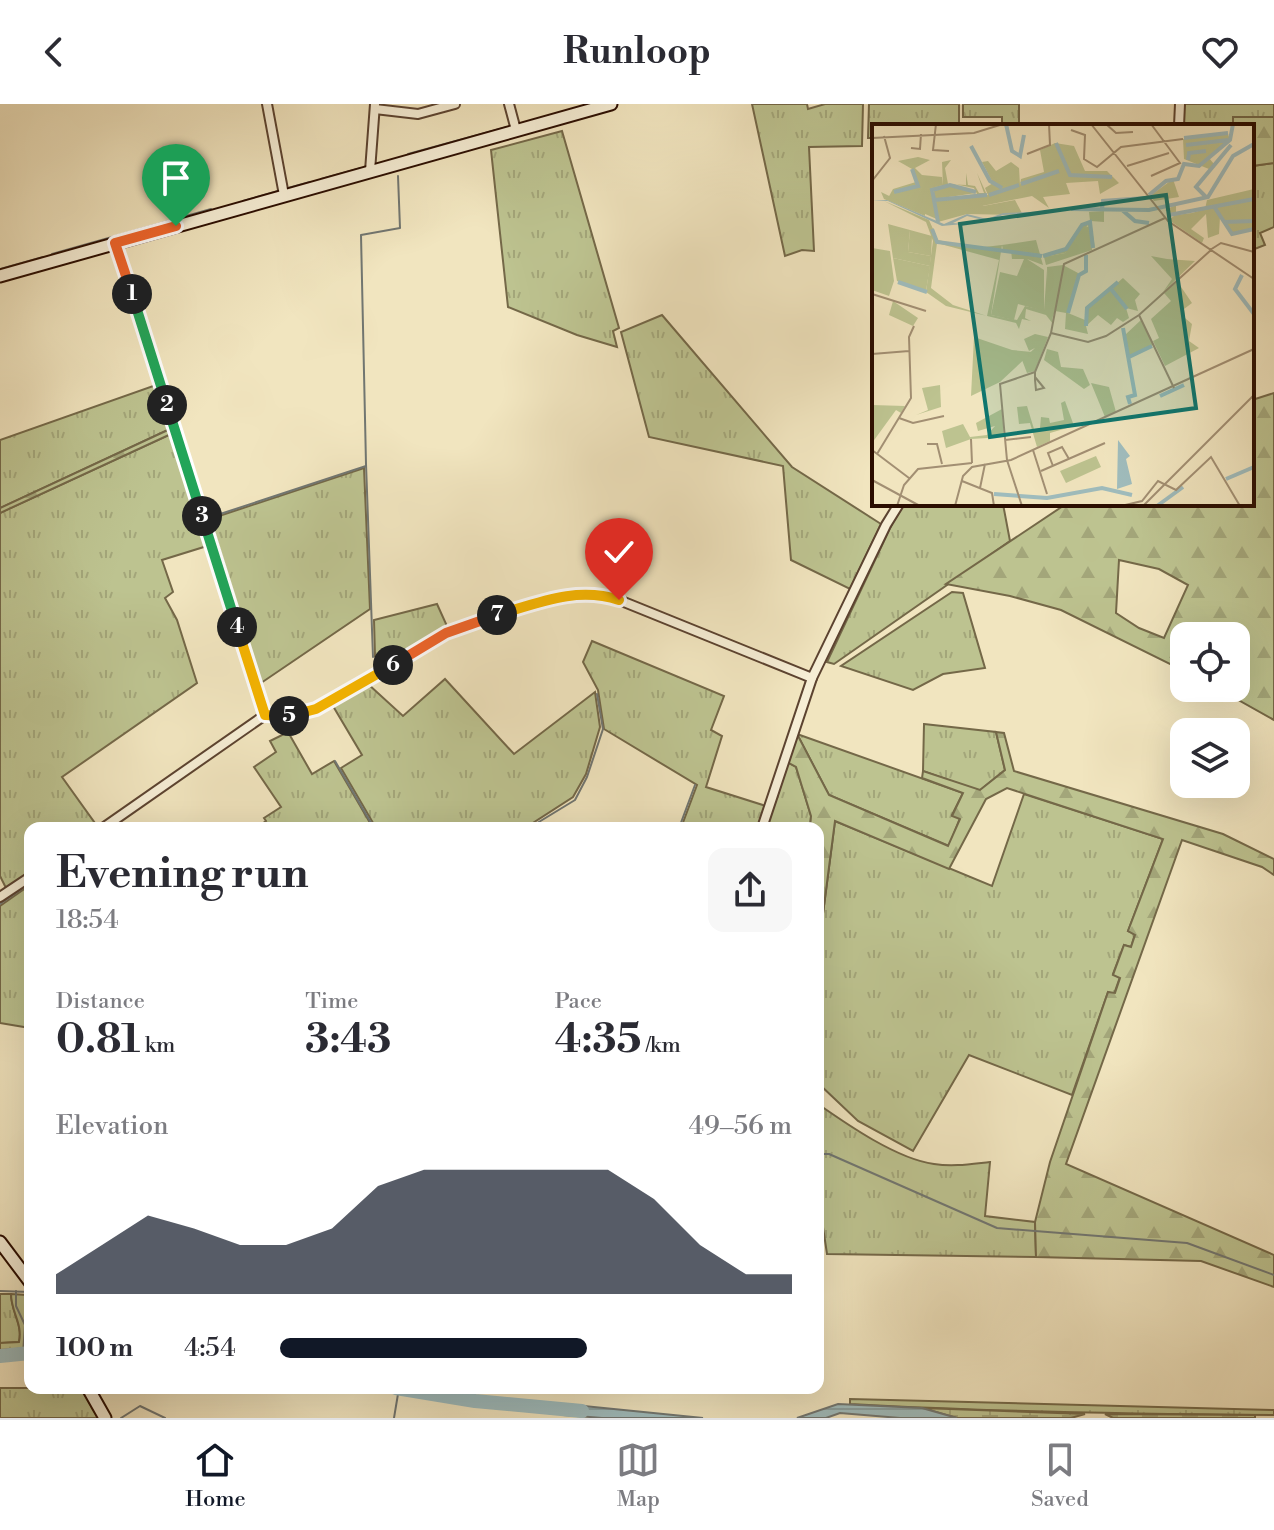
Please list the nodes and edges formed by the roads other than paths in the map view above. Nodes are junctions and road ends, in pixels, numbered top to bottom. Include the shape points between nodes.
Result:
1 (267, 104) edge
2 (455, 104) edge
3 (509, 104) edge
4 (611, 104) edge
5 (1180, 104) edge
6 (375, 107) edge
7 (1179, 124) edge
8 (516, 130) junction
9 (370, 171) junction
10 (284, 195) junction
11 (115, 243) junction
12 (0, 276) edge
13 (898, 506) edge
14 (812, 678) junction
15 (265, 715) junction
16 (112, 822) edge
17 (764, 822) edge
18 (24, 881) edge
19 (0, 897) edge
20 (0, 1242) edge
21 (24, 1273) edge
22 (91, 1394) edge
23 (105, 1418) edge

1 - 10 street
2 - 6 street via 418,114
3 - 8 street
4 - 8 street
5 - 7 street
6 - 9 street
8 - 9 street
9 - 10 street
10 - 11 street
11 - 12 street
11 - 15 street
13 - 14 street
14 - 15 street via 619,600 581,593 446,633 316,709
14 - 17 street
15 - 16 street
18 - 19 street
20 - 21 street
22 - 23 street

